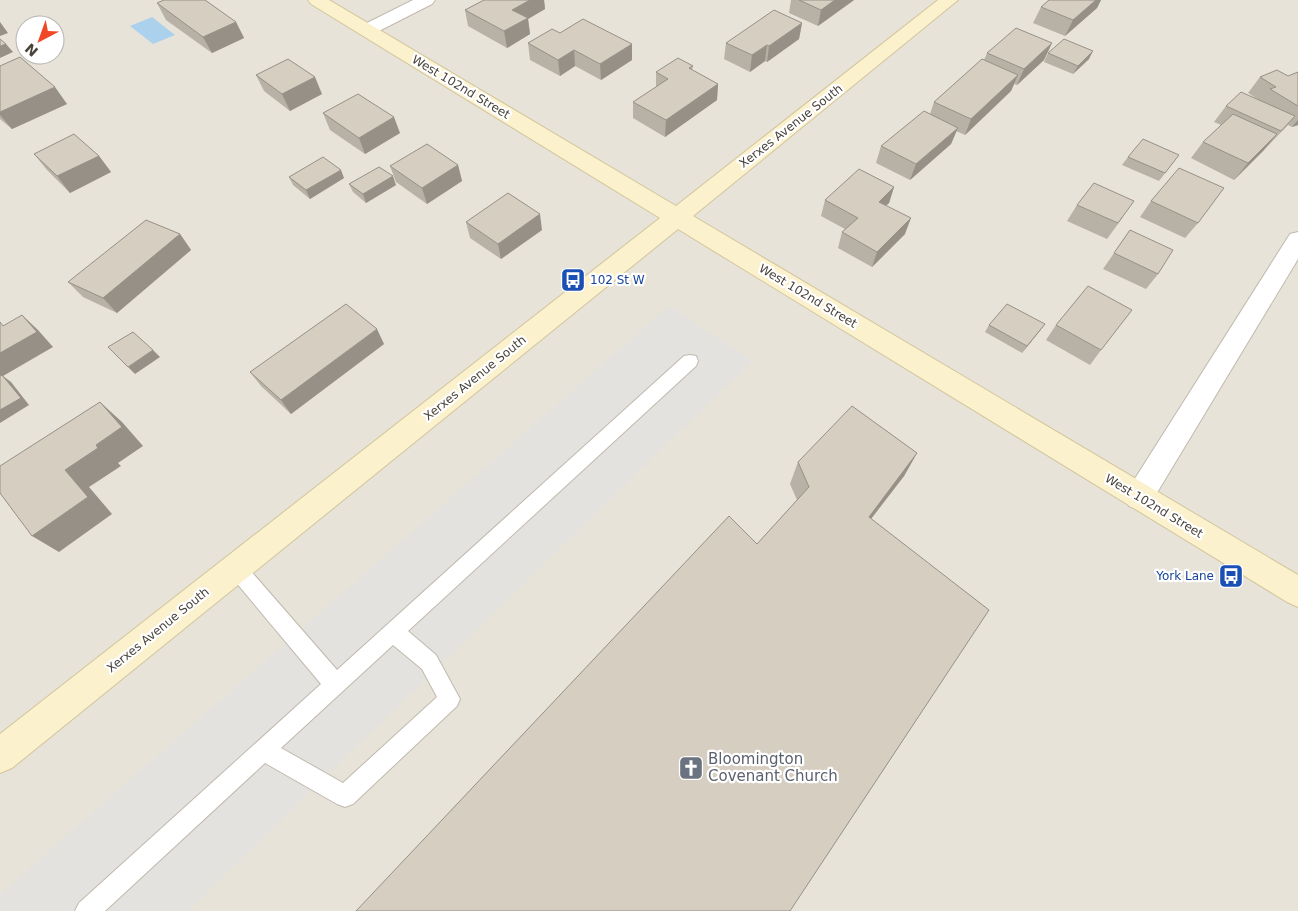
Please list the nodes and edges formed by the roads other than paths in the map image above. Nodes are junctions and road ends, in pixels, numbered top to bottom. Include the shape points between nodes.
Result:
1 (317, 0) edge
2 (426, 0) edge
3 (949, 0) edge
4 (367, 30) junction
5 (677, 217) junction
6 (1298, 240) edge
7 (690, 361) dead end
8 (1139, 497) junction
9 (236, 568) junction
10 (1298, 592) edge
11 (394, 633) junction
12 (336, 685) junction
13 (264, 751) junction
14 (0, 756) edge
15 (88, 911) edge

1 - 4 street, West 102nd Street
2 - 4 street
3 - 5 street, Xerxes Avenue South
4 - 5 street, West 102nd Street
5 - 8 street, West 102nd Street
5 - 9 street, Xerxes Avenue South
6 - 8 street
7 - 11 lane
8 - 10 street, West 102nd Street
9 - 12 lane
9 - 14 street, Xerxes Avenue South
11 - 12 lane
11 - 13 lane via 429,662 450,699 345,796
12 - 13 lane
13 - 15 lane

